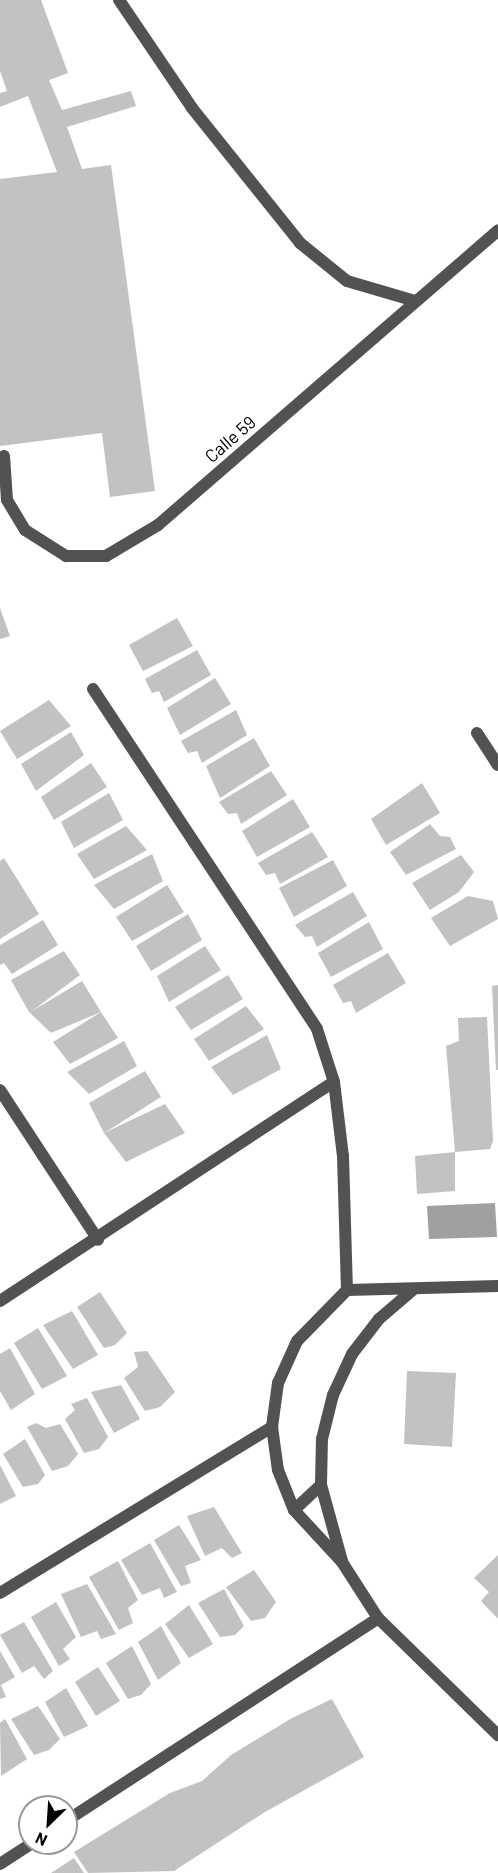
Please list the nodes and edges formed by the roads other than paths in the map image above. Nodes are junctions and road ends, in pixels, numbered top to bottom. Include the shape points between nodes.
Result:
1 (119, 0) edge
2 (498, 230) edge
3 (415, 301) junction
4 (4, 456) dead end
5 (93, 689) dead end
6 (477, 733) dead end
7 (498, 765) edge
8 (334, 1082) junction
9 (0, 1090) edge
10 (98, 1240) junction
11 (498, 1286) edge
12 (414, 1289) junction
13 (347, 1290) junction
14 (0, 1301) edge
15 (272, 1427) junction
16 (321, 1485) junction
17 (294, 1510) junction
18 (342, 1562) junction
19 (0, 1593) edge
20 (378, 1618) junction
21 (498, 1735) edge
22 (78, 1813) edge
23 (18, 1852) edge
24 (0, 1864) edge

1 - 3 street via 259,196 300,243 347,281
2 - 3 street, Calle 59
3 - 4 street, Calle 59 via 158,525 106,556 66,556 25,530 7,500
5 - 8 street via 317,1029
6 - 7 street
8 - 10 street
8 - 13 street via 343,1156
9 - 10 street
10 - 14 street
11 - 12 street
12 - 13 street
12 - 16 street via 379,1318 352,1354 322,1439
13 - 15 street via 297,1341 278,1383
15 - 17 street via 278,1470
15 - 19 street
16 - 17 street
16 - 18 street
17 - 18 street
18 - 20 street
20 - 21 street
20 - 22 street
23 - 24 street

